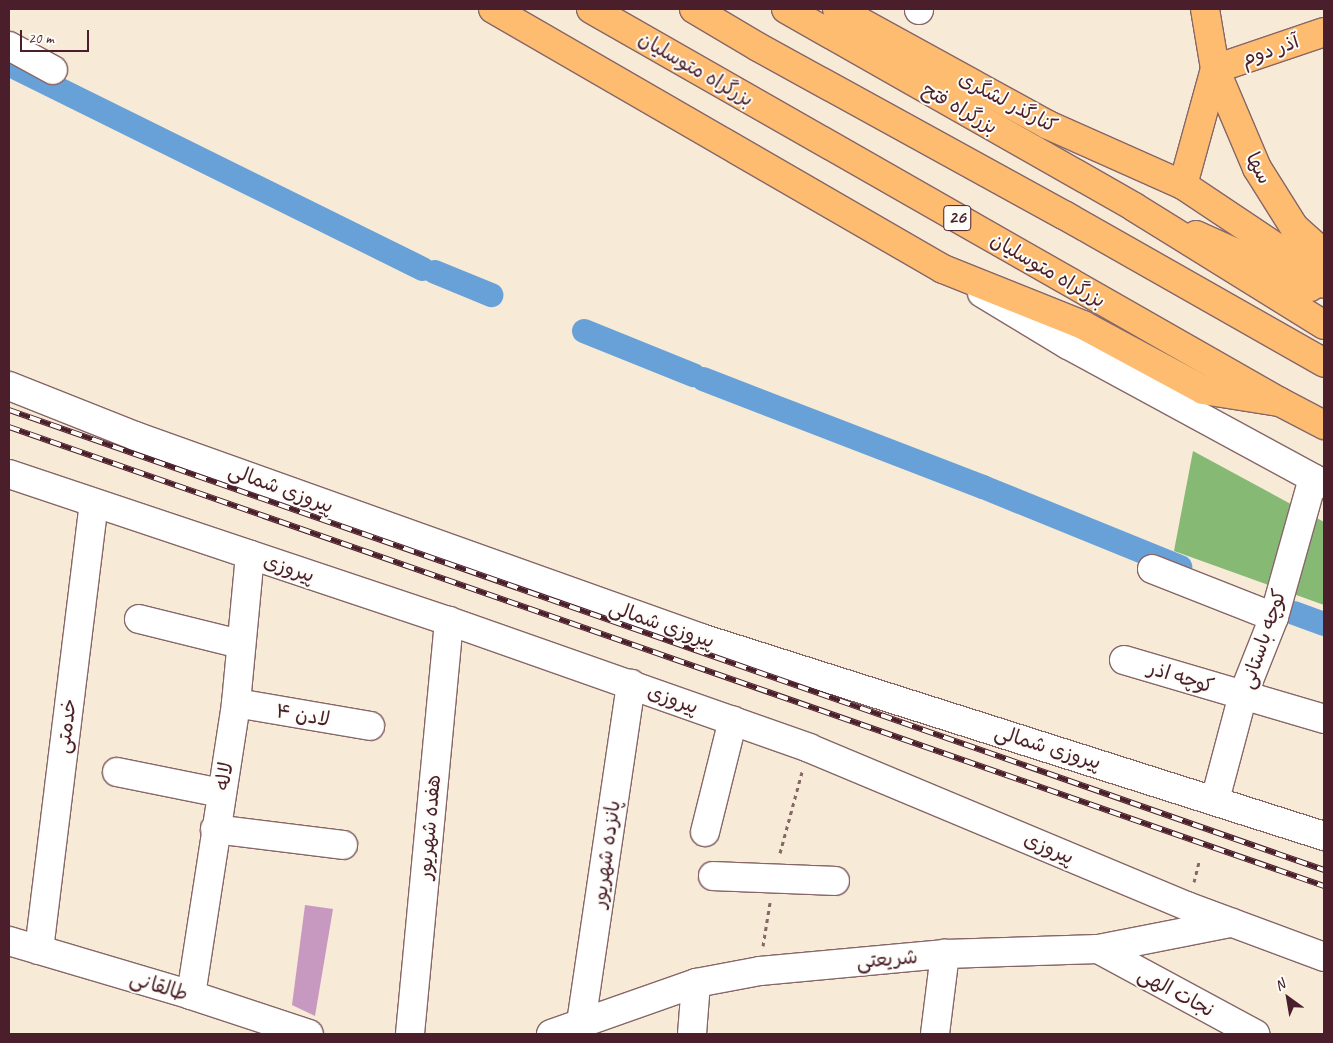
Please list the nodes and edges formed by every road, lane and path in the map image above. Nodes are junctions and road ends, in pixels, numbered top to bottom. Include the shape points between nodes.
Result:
1 (493, 9) edge
2 (591, 9) edge
3 (694, 9) edge
4 (786, 9) edge
5 (837, 9) edge
6 (1205, 9) edge
7 (1324, 32) edge
8 (9, 46) edge
9 (1215, 69) junction
10 (53, 70) dead end
11 (1183, 185) junction
12 (1134, 207) junction
13 (1324, 254) edge
14 (943, 269) junction
15 (1324, 284) edge
16 (1324, 293) edge
17 (1324, 325) edge
18 (1324, 363) edge
19 (9, 386) edge
20 (1280, 402) junction
21 (1324, 425) edge
22 (9, 474) edge
23 (1319, 481) edge
24 (94, 503) junction
25 (250, 555) junction
26 (1152, 569) dead end
27 (1274, 616) junction
28 (139, 619) dead end
29 (449, 620) junction
30 (240, 644) junction
31 (1124, 660) dead end
32 (631, 684) junction
33 (1243, 695) junction
34 (236, 703) junction
35 (1324, 719) edge
36 (733, 720) junction
37 (370, 726) dead end
38 (117, 772) dead end
39 (221, 793) junction
40 (1215, 800) junction
41 (216, 829) junction
42 (705, 832) dead end
43 (1324, 836) edge
44 (343, 845) dead end
45 (713, 876) dead end
46 (835, 881) dead end
47 (1231, 923) junction
48 (9, 941) edge
49 (1098, 949) junction
50 (39, 950) junction
51 (945, 954) junction
52 (1324, 957) edge
53 (696, 983) junction
54 (191, 995) junction
55 (581, 1023) junction
56 (306, 1034) edge
57 (410, 1034) edge
58 (551, 1034) edge
59 (692, 1034) edge
60 (935, 1034) edge
61 (1255, 1034) edge

1 - 14 main road
2 - 20 main road, بزرگراه متوسلیان / 26
3 - 18 main road
4 - 12 main road, بزرگراه فتح
5 - 11 main road, کنارگذر لشگری via 1048,125
6 - 9 main road, سها
7 - 9 main road, آذر دوم
8 - 10 street
9 - 11 main road, سها
9 - 13 main road, سها via 1257,168 1294,227
11 - 15 main road, کنارگذر لشگری via 1282,251
12 - 16 main road
12 - 17 main road
14 - 20 main road via 1083,325 1203,390
14 - 23 street via 1068,345
19 - 40 street, پیروزی شمالی via 134,436 700,638
20 - 21 main road, بزرگراه متوسلیان / 26
22 - 24 street, پیروزی
23 - 27 street, کوچه باستانی
24 - 25 street, پیروزی
24 - 50 street, خدمتی
25 - 29 street, پیروزی
25 - 30 street, لاله
26 - 27 street
27 - 33 street, کوچه باستانی
28 - 30 street
29 - 32 street, پیروزی
29 - 57 street, هفده شهریور
30 - 34 street, لاله
31 - 33 street, کوچه اذر
32 - 36 street, پیروزی
32 - 55 street, پانزده شهریور
33 - 35 street, کوچه اذر
33 - 40 street, کوچه باستانی
34 - 37 street, لادن ۴
34 - 39 street, لاله
36 - 42 street
36 - 47 street, پیروزی via 809,748
38 - 39 street
39 - 41 street, لاله
40 - 43 street, پیروزی شمالی
41 - 44 street
41 - 54 street, لاله
45 - 46 street
47 - 49 street, شریعتی
47 - 52 street, پیروزی
48 - 50 street, طالقانی
49 - 51 street, شریعتی
49 - 61 street, نجات الهی
50 - 54 street, طالقانی
51 - 53 street, شریعتی via 760,971
51 - 60 street
53 - 55 street, شریعتی
53 - 59 street
54 - 56 street, طالقانی
55 - 58 street, شریعتی

